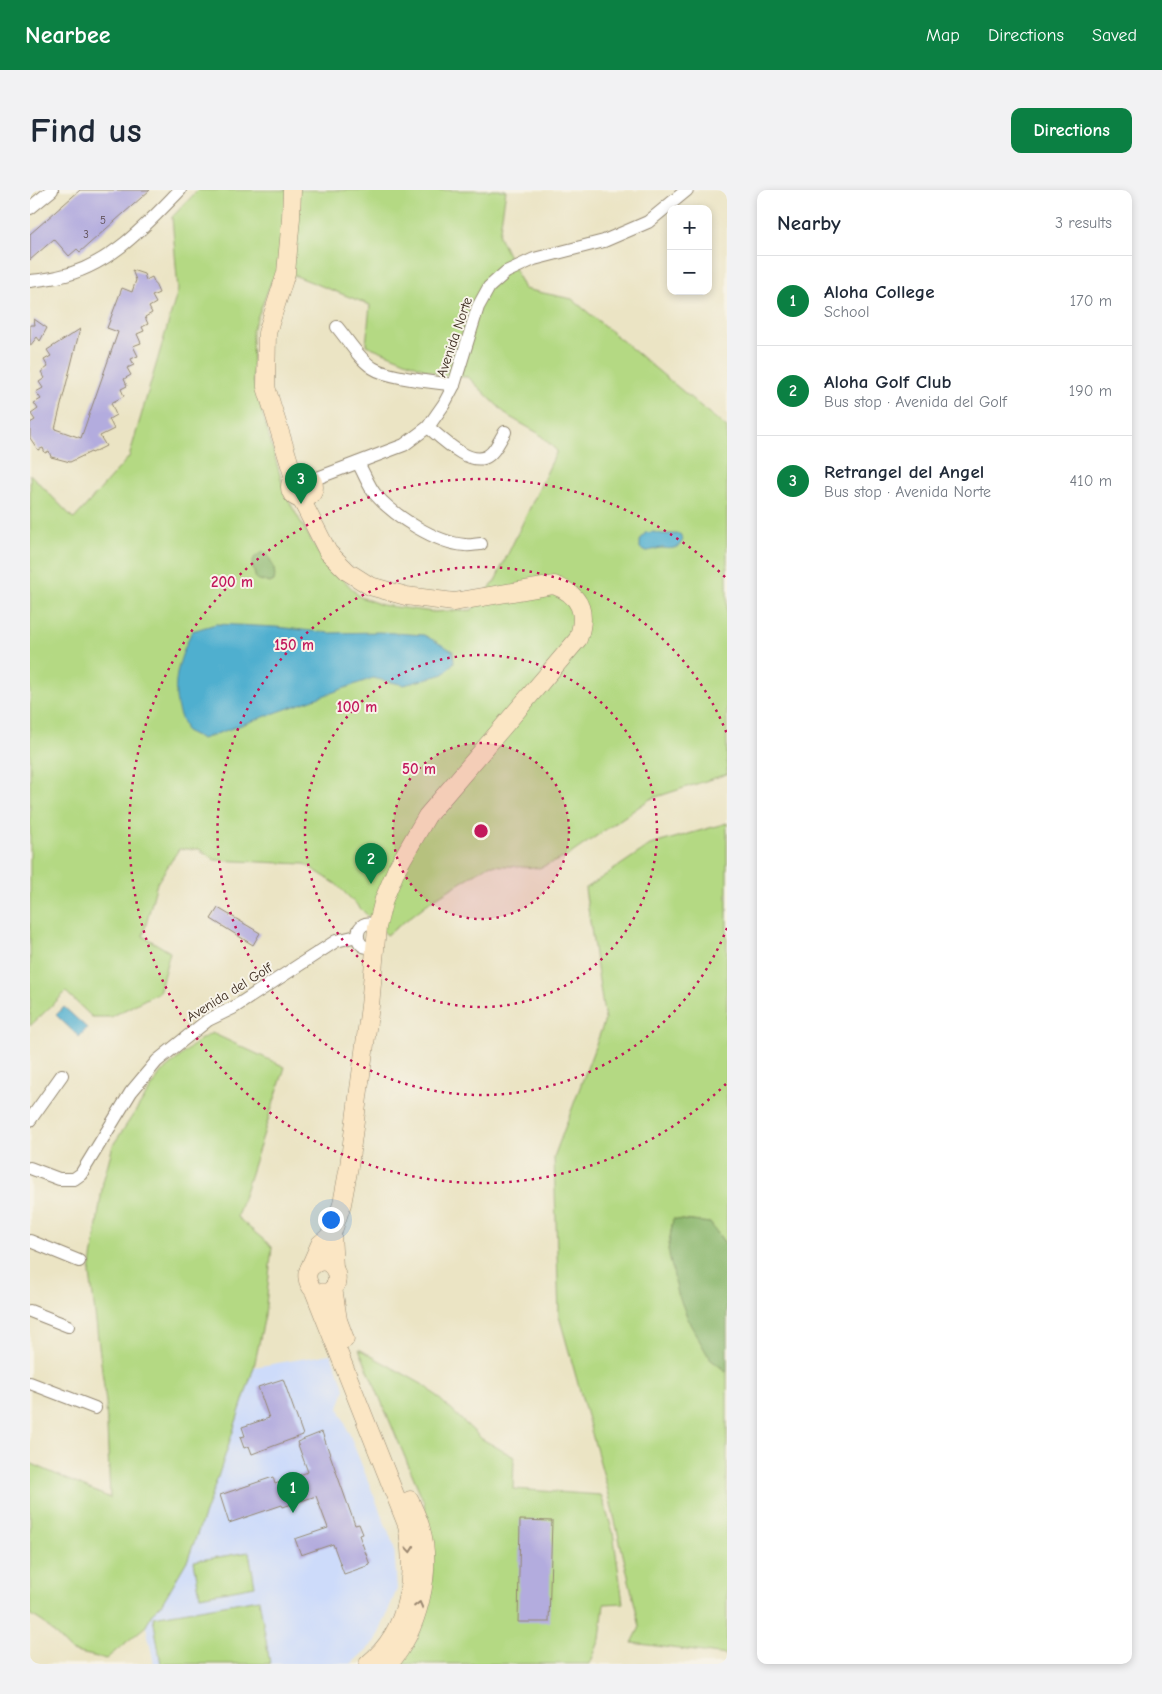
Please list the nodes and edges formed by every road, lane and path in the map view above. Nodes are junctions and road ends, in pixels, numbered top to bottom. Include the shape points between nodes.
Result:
1 (52, 190) edge
2 (180, 190) edge
3 (292, 190) edge
4 (687, 190) edge
5 (30, 208) edge
6 (30, 281) edge
7 (337, 326) dead end
8 (454, 385) junction
9 (428, 427) junction
10 (505, 432) dead end
11 (358, 463) junction
12 (294, 478) junction
13 (312, 480) junction
14 (301, 499) junction
15 (481, 544) dead end
16 (377, 927) junction
17 (357, 936) junction
18 (377, 945) junction
19 (62, 1075) dead end
20 (30, 1120) edge
21 (30, 1168) edge
22 (332, 1234) junction
23 (30, 1241) edge
24 (79, 1260) dead end
25 (334, 1268) junction
26 (309, 1269) junction
27 (333, 1288) junction
28 (314, 1291) junction
29 (30, 1311) edge
30 (68, 1326) dead end
31 (30, 1383) edge
32 (95, 1408) dead end
33 (368, 1664) edge
34 (389, 1664) edge

1 - 5 street
2 - 6 street via 129,240 98,262 58,277
3 - 12 street via 286,273 268,333 266,387
4 - 8 street, Avenida Norte via 648,222 604,241 534,258 506,272 489,287 478,307
7 - 8 street via 373,368 387,374
8 - 9 street, Avenida Norte
9 - 10 street via 467,456 479,460 488,457
9 - 11 street, Avenida Norte via 404,445
11 - 13 street, Avenida Norte
11 - 15 street via 375,493 422,530 443,540 466,545
12 - 13 street via 304,475
12 - 14 street via 290,488 296,498
13 - 14 street via 314,491
14 - 16 street via 328,552 348,572 370,586 406,596 454,602 554,585 577,600 582,613 578,639 427,816 397,868
16 - 17 street via 374,924 364,925
16 - 18 street
17 - 18 street via 364,946
17 - 21 street, Avenida del Golf via 336,941 233,1008 208,1020 157,1061 131,1092 81,1174 74,1179 59,1179
18 - 22 street via 349,1166
19 - 20 street
22 - 25 street
22 - 26 street via 320,1244
23 - 24 street
25 - 26 street via 322,1262
25 - 27 street via 337,1282
26 - 28 street via 308,1285
27 - 28 street via 327,1292
34 -> 27 street via 416,1616 425,1576 425,1553 421,1529 338,1320
28 -> 33 street via 406,1525 411,1549 410,1581 402,1616 396,1632
29 - 30 street
31 - 32 street

